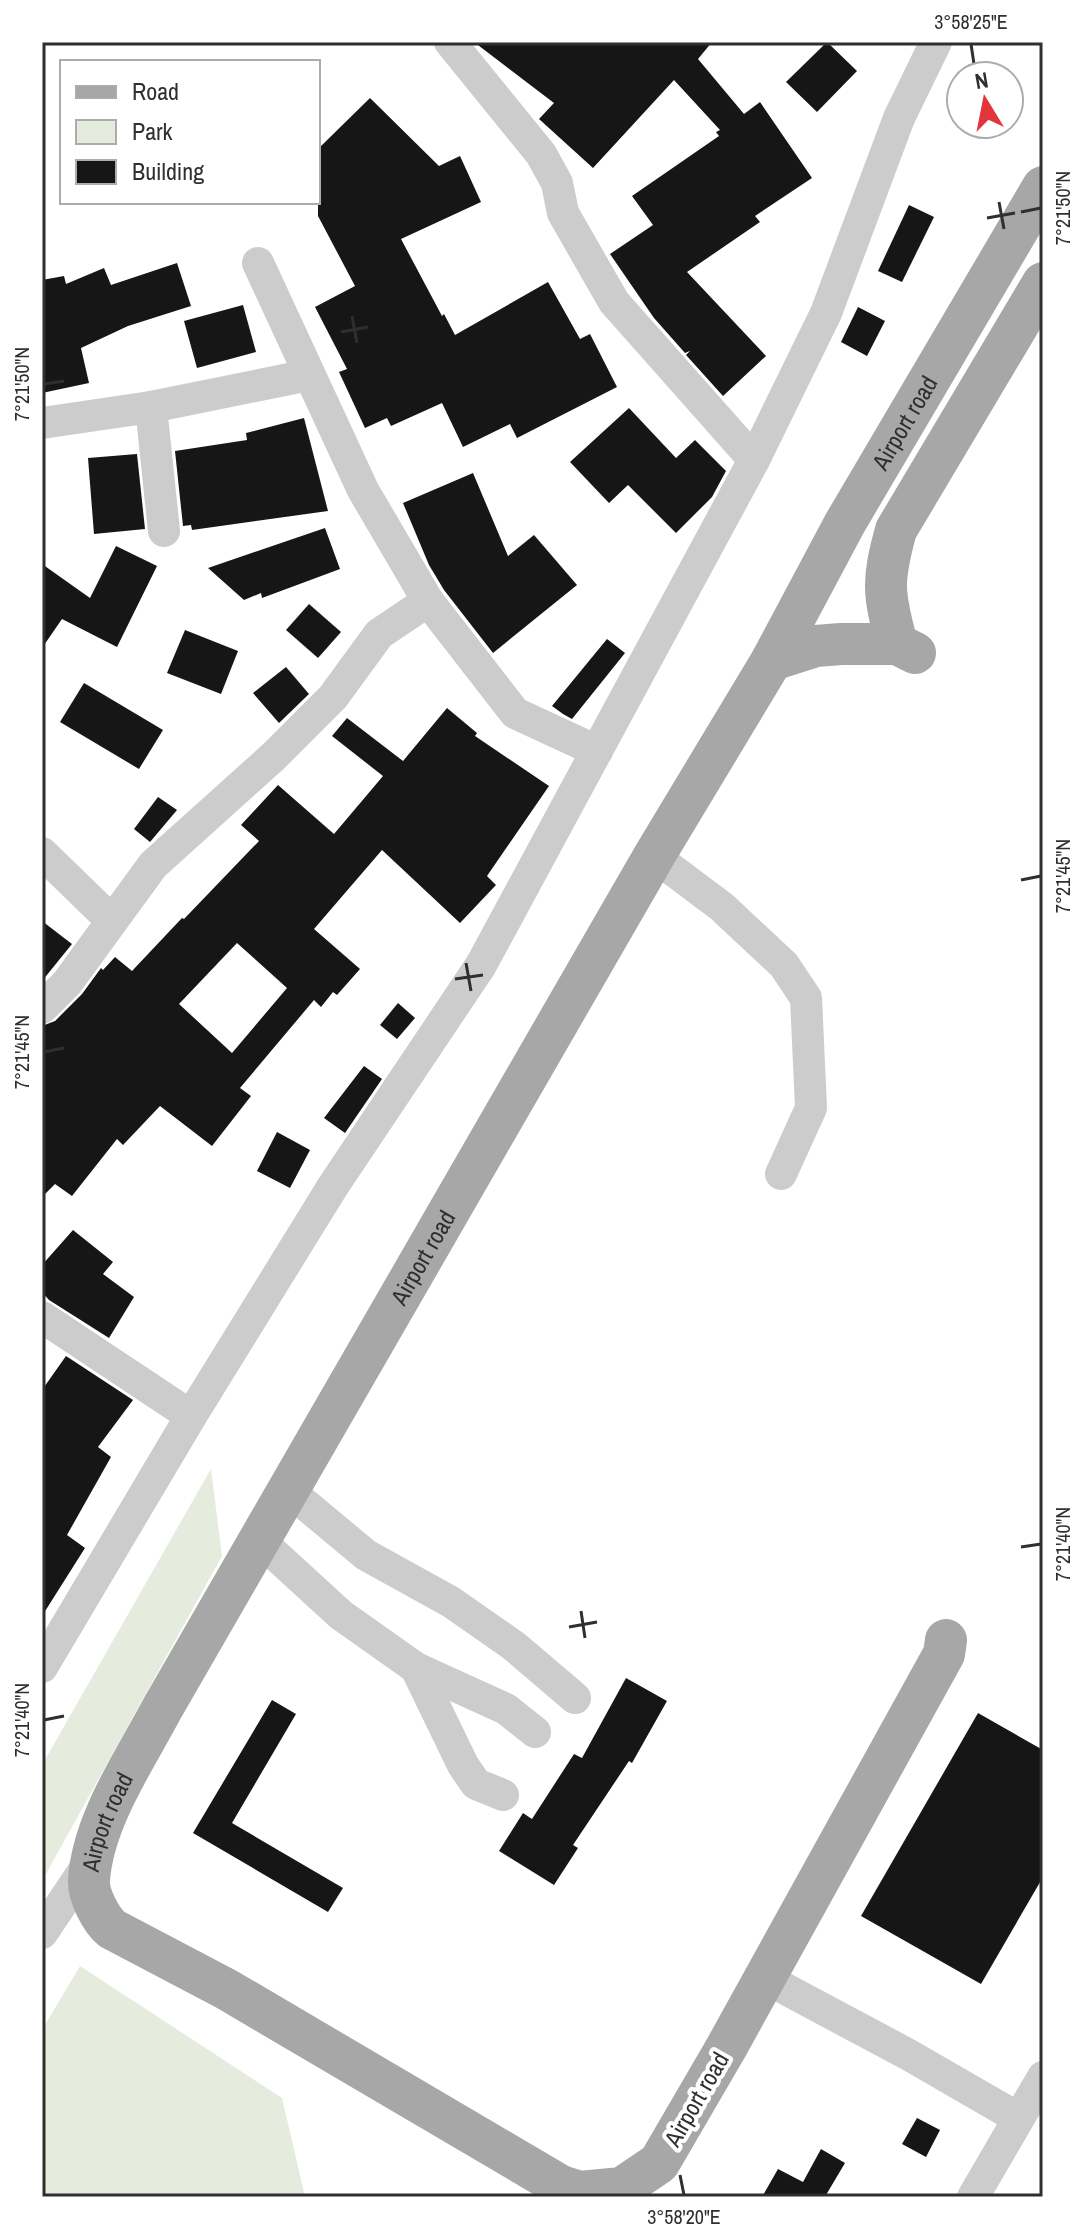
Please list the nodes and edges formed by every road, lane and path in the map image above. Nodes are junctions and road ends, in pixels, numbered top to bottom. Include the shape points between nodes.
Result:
1 (450, 42) edge
2 (936, 42) edge
3 (1043, 187) edge
4 (258, 263) dead end
5 (1043, 283) edge
6 (309, 375) junction
7 (151, 407) junction
8 (42, 423) edge
9 (754, 460) junction
10 (164, 531) dead end
11 (428, 601) junction
12 (772, 660) junction
13 (597, 751) junction
14 (42, 853) edge
15 (654, 856) junction
16 (112, 921) junction
17 (42, 1008) edge
18 (781, 1174) dead end
19 (42, 1317) edge
20 (191, 1416) junction
21 (288, 1490) junction
22 (259, 1540) junction
23 (946, 1640) dead end
24 (44, 1660) edge
25 (416, 1668) junction
26 (575, 1698) dead end
27 (535, 1732) dead end
28 (503, 1795) dead end
29 (93, 1857) junction
30 (112, 1929) junction
31 (42, 1933) edge
32 (765, 1978) junction
33 (1043, 2077) edge
34 (1018, 2118) junction
35 (563, 2191) edge
36 (620, 2193) edge
37 (973, 2197) edge

1 - 9 street via 541,154 557,183 563,213 614,302
2 - 9 street via 899,118 826,313
3 - 12 main road, Airport road via 845,523
4 - 6 street
5 - 12 main road, Airport road via 896,530 884,592 906,648 816,646
6 - 7 street
6 - 11 street via 363,490
7 - 8 street
7 - 10 street
9 - 13 street
11 - 13 street via 515,713
11 - 16 street via 379,634 333,697 153,865
12 - 15 main road, Airport road
13 - 20 street via 481,965 333,1186
14 - 16 street
15 - 18 street via 774,955 806,998 811,1108
15 - 21 main road, Airport road
16 - 17 street
19 - 20 street
20 - 24 street
21 - 22 main road, Airport road
21 - 26 street via 366,1555 451,1602
22 - 25 street via 341,1615
22 - 29 main road, Airport road via 97,1833
23 - 32 main road, Airport road via 944,1654
25 - 27 street via 506,1709
25 - 28 street via 476,1784
29 - 30 main road, Airport road via 88,1883 103,1921
29 - 31 street
30 - 31 street via 91,1923
30 - 35 main road, Airport road via 226,1989
32 - 34 street
32 - 36 main road, Airport road via 659,2163
33 - 34 street
34 - 37 street
35 - 36 main road, Airport road

